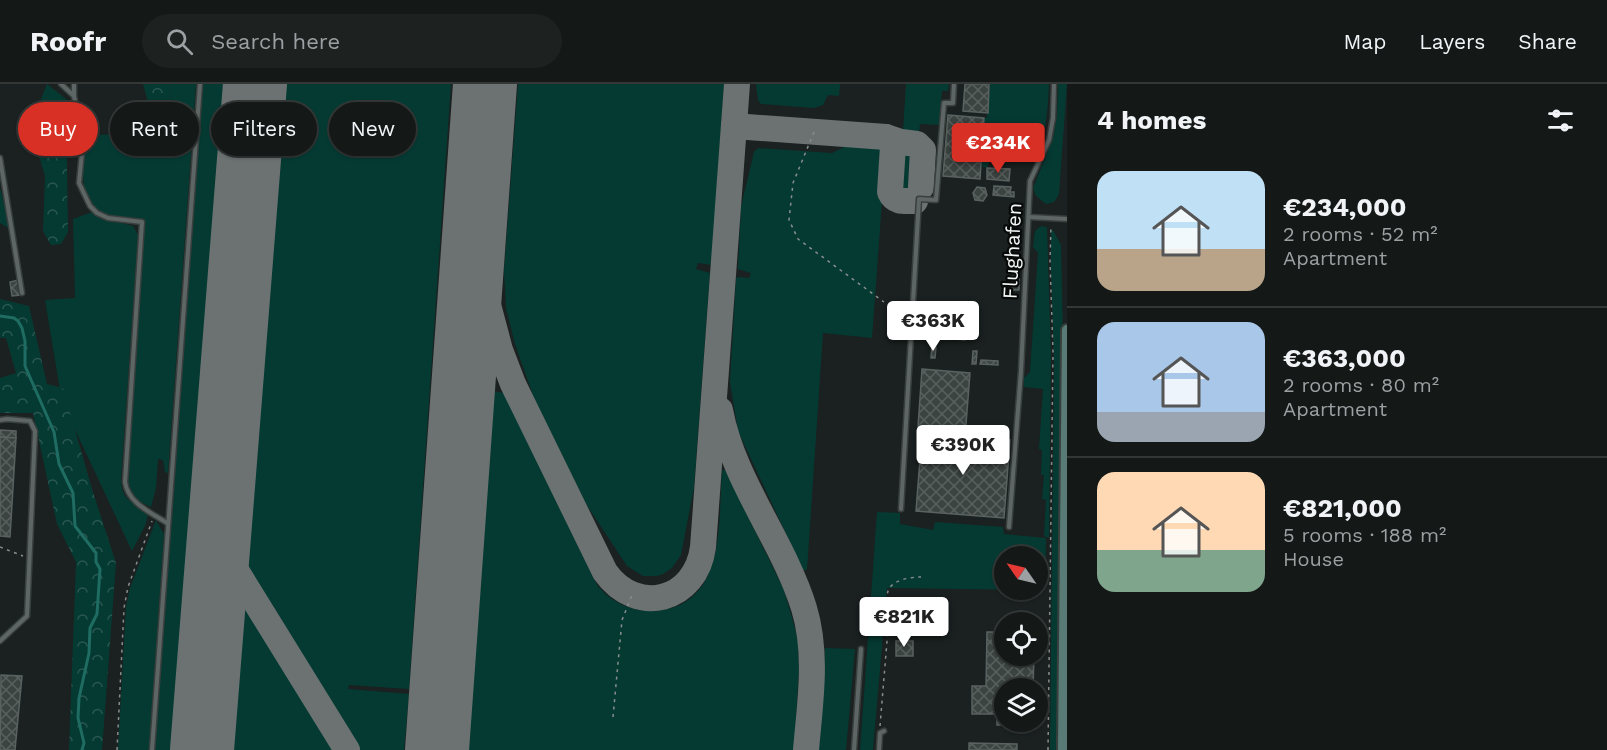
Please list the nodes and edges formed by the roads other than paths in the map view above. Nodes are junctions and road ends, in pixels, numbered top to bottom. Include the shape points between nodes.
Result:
1 (62, 84) edge
2 (74, 84) edge
3 (200, 84) edge
4 (954, 84) edge
5 (1054, 84) edge
6 (74, 96) junction
7 (0, 158) edge
8 (1029, 217) junction
9 (1067, 219) edge
10 (22, 293) dead end
11 (1067, 330) edge
12 (0, 420) edge
13 (901, 509) dead end
14 (168, 523) junction
15 (1009, 527) dead end
16 (0, 641) edge
17 (861, 649) dead end
18 (882, 732) road end
19 (152, 750) edge
20 (854, 750) edge
21 (879, 750) edge
22 (1062, 750) edge

1 - 6 lane
2 - 6 lane
3 - 14 lane
4 - 13 lane via 953,103 944,103 936,200 919,199
5 - 8 lane, Flughafen via 1049,140 1030,181
6 - 14 lane via 81,131 79,183 90,206 108,218 142,222 125,482 126,492 133,500
7 - 10 lane
8 - 9 lane
8 - 15 lane, Flughafen
11 - 22 street
12 - 16 lane via 30,421 35,430 27,616
14 - 19 lane
17 - 20 lane
18 - 21 lane

